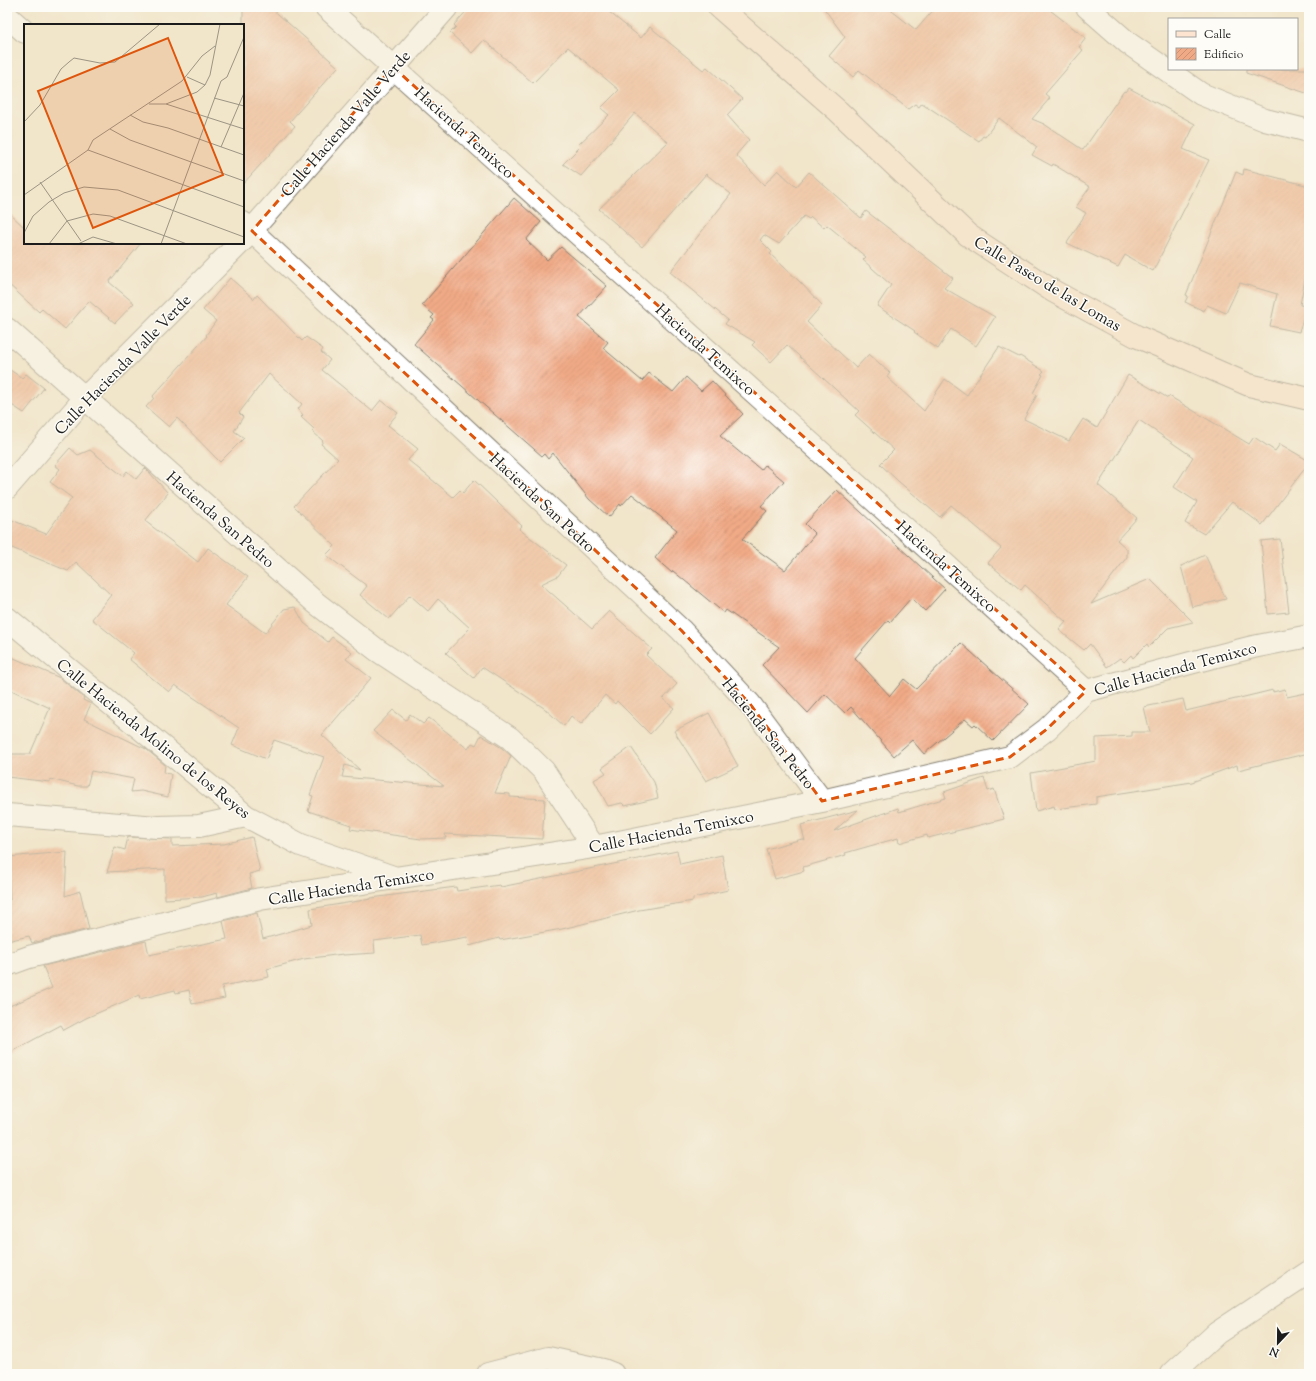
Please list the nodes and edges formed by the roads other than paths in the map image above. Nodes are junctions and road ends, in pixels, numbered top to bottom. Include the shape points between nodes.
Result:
1 (326, 7) edge
2 (447, 7) edge
3 (719, 7) edge
4 (1087, 7) edge
5 (7, 16) edge
6 (24, 31) edge
7 (393, 67) junction
8 (1309, 131) edge
9 (244, 234) edge
10 (234, 244) edge
11 (7, 328) edge
12 (85, 398) junction
13 (1309, 399) edge
14 (7, 488) edge
15 (7, 618) edge
16 (1309, 636) edge
17 (1086, 691) junction
18 (822, 800) junction
19 (7, 815) edge
20 (246, 816) junction
21 (594, 847) junction
22 (399, 879) junction
23 (7, 965) edge
24 (1309, 1272) edge
25 (488, 1374) edge
26 (613, 1374) edge
27 (1172, 1374) edge

1 - 7 street, Hacienda Temixco
2 - 7 street, Calle Hacienda Valle Verde
3 - 13 main road, Calle Paseo de las Lomas via 838,111 968,235 1053,291 1136,336 1249,386
4 - 8 street via 1128,43 1201,94 1266,120
5 - 6 street
7 - 9 street, Calle Hacienda Valle Verde
7 - 17 street, Hacienda Temixco
9 - 18 street, Hacienda San Pedro via 681,630 750,704
10 - 12 street, Calle Hacienda Valle Verde
11 - 12 street, Hacienda San Pedro
12 - 14 street, Calle Hacienda Valle Verde
12 - 21 street, Hacienda San Pedro via 316,603 377,650 510,738 544,771
15 - 20 street, Calle Hacienda Molino de los Reyes
16 - 17 street, Calle Hacienda Temixco via 1209,658
17 - 18 street, Calle Hacienda Temixco via 1047,729 1010,756
18 - 21 street, Calle Hacienda Temixco
19 - 20 street via 157,827 199,826
20 - 22 street, Calle Hacienda Molino de los Reyes via 301,845
21 - 22 street, Calle Hacienda Temixco
22 - 23 street, Calle Hacienda Temixco via 260,899 37,955
24 - 27 street via 1217,1333
25 - 26 street via 548,1358

